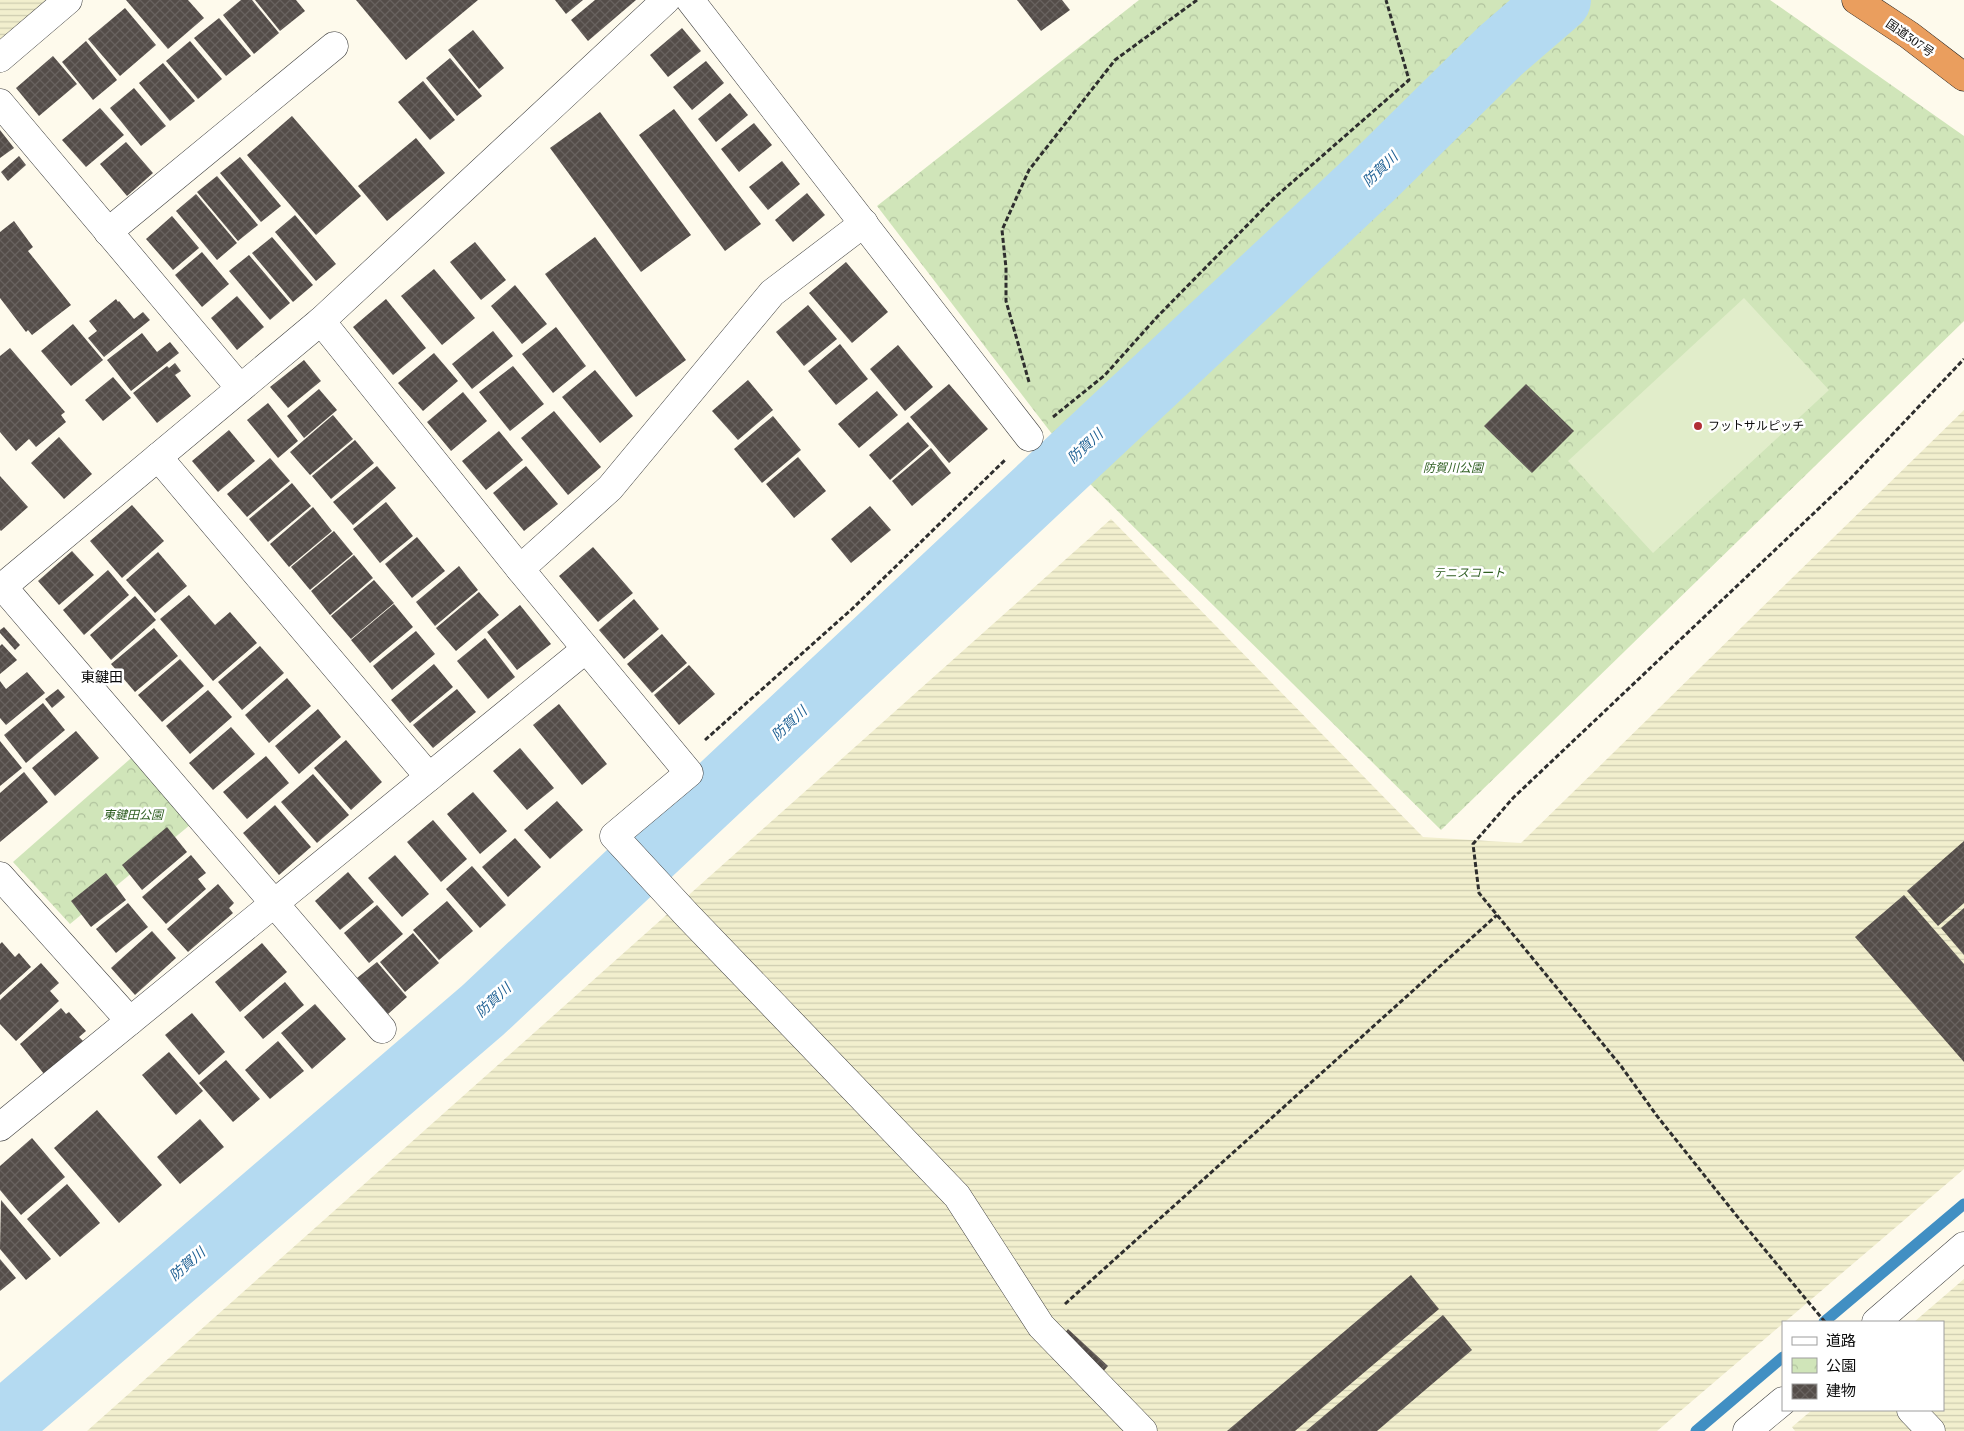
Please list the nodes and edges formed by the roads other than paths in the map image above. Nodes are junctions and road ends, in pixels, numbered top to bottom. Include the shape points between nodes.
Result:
1 (68, 0) edge
2 (666, 0) edge
3 (690, 0) edge
4 (1856, 0) edge
5 (334, 46) dead end
6 (0, 58) edge
7 (1964, 77) edge
8 (0, 103) edge
9 (864, 223) junction
10 (108, 232) junction
11 (321, 321) junction
12 (240, 388) junction
13 (1029, 437) road end
14 (158, 457) junction
15 (520, 568) junction
16 (1, 588) edge
17 (586, 649) junction
18 (429, 777) junction
19 (0, 876) edge
20 (274, 903) junction
21 (130, 1021) junction
22 (382, 1029) dead end
23 (0, 1127) edge
24 (1964, 1246) edge
25 (1877, 1321) edge
26 (1782, 1403) edge
27 (1912, 1411) edge
28 (1143, 1431) edge
29 (1747, 1431) edge
30 (1931, 1431) edge

1 - 6 street
2 - 11 street
3 - 9 street
4 - 7 highway, 国道307号
5 - 10 street
8 - 10 street
9 - 13 street
9 - 15 street via 772,293 610,488
10 - 12 street
11 - 12 street
11 - 15 street
12 - 14 street
14 - 16 street
14 - 18 street
15 - 17 street
16 - 20 street
17 - 18 street
17 - 28 street via 689,773 614,836 957,1196 1041,1326
18 - 20 street
19 - 21 street
20 - 21 street
20 - 22 street
21 - 23 street
24 - 25 street
26 - 29 street
27 - 30 street

